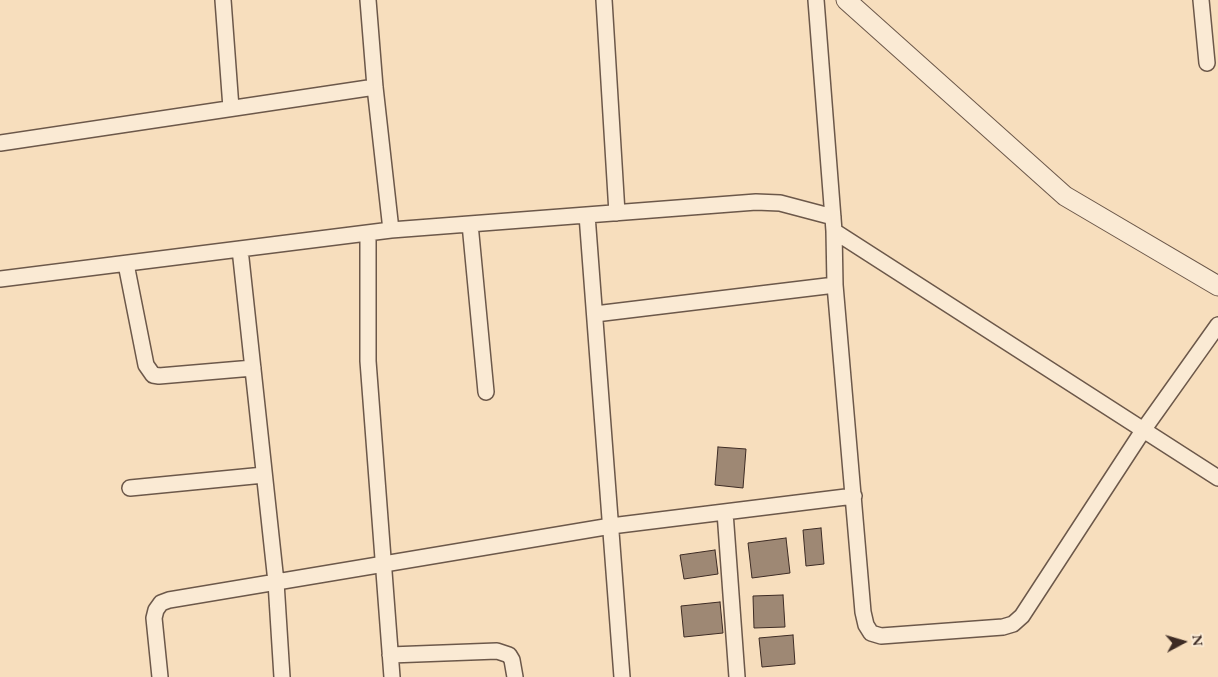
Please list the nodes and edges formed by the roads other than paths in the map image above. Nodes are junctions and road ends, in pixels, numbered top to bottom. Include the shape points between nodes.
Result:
1 (223, 0) edge
2 (368, 0) edge
3 (604, 0) edge
4 (816, 0) edge
5 (846, 0) edge
6 (1201, 0) edge
7 (1207, 63) dead end
8 (374, 87) junction
9 (231, 108) junction
10 (0, 142) edge
11 (617, 213) junction
12 (587, 215) junction
13 (470, 224) junction
14 (834, 224) junction
15 (392, 230) junction
16 (368, 233) junction
17 (240, 249) junction
18 (126, 264) junction
19 (0, 279) edge
20 (835, 285) junction
21 (1218, 286) edge
22 (595, 314) junction
23 (1218, 325) edge
24 (253, 368) junction
25 (486, 392) dead end
26 (1144, 429) junction
27 (264, 475) junction
28 (1218, 478) edge
29 (130, 488) dead end
30 (854, 496) junction
31 (725, 512) junction
32 (611, 526) junction
33 (383, 564) junction
34 (276, 582) junction
35 (390, 655) junction
36 (160, 677) edge
37 (282, 677) edge
38 (392, 677) edge
39 (515, 677) edge
40 (622, 677) edge
41 (736, 677) edge

1 - 9 street
2 - 8 street
3 - 11 street
4 - 14 street
5 - 21 street via 1065,196
6 - 7 street
8 - 9 street
8 - 15 street
9 - 10 street
11 - 12 street
11 - 14 street via 769,202 780,203
12 - 13 street
12 - 22 street
13 - 15 street
13 - 25 street
14 - 20 street
14 - 26 street
15 - 16 street
16 - 17 street
16 - 33 street via 368,361
17 - 18 street
17 - 24 street
18 - 19 street
18 - 24 street via 146,365 153,375
20 - 22 street
20 - 30 street
22 - 32 street
23 - 26 street
24 - 27 street
26 - 28 street
26 - 30 street via 1022,616 1014,624 1003,627 882,636 871,633 863,612
27 - 29 street
27 - 34 street
30 - 31 street
31 - 32 street
31 - 41 street
32 - 33 street
32 - 40 street
33 - 34 street
33 - 35 street
34 - 36 street via 161,603 154,618
34 - 37 street
35 - 38 street
35 - 39 street via 498,651 512,660

